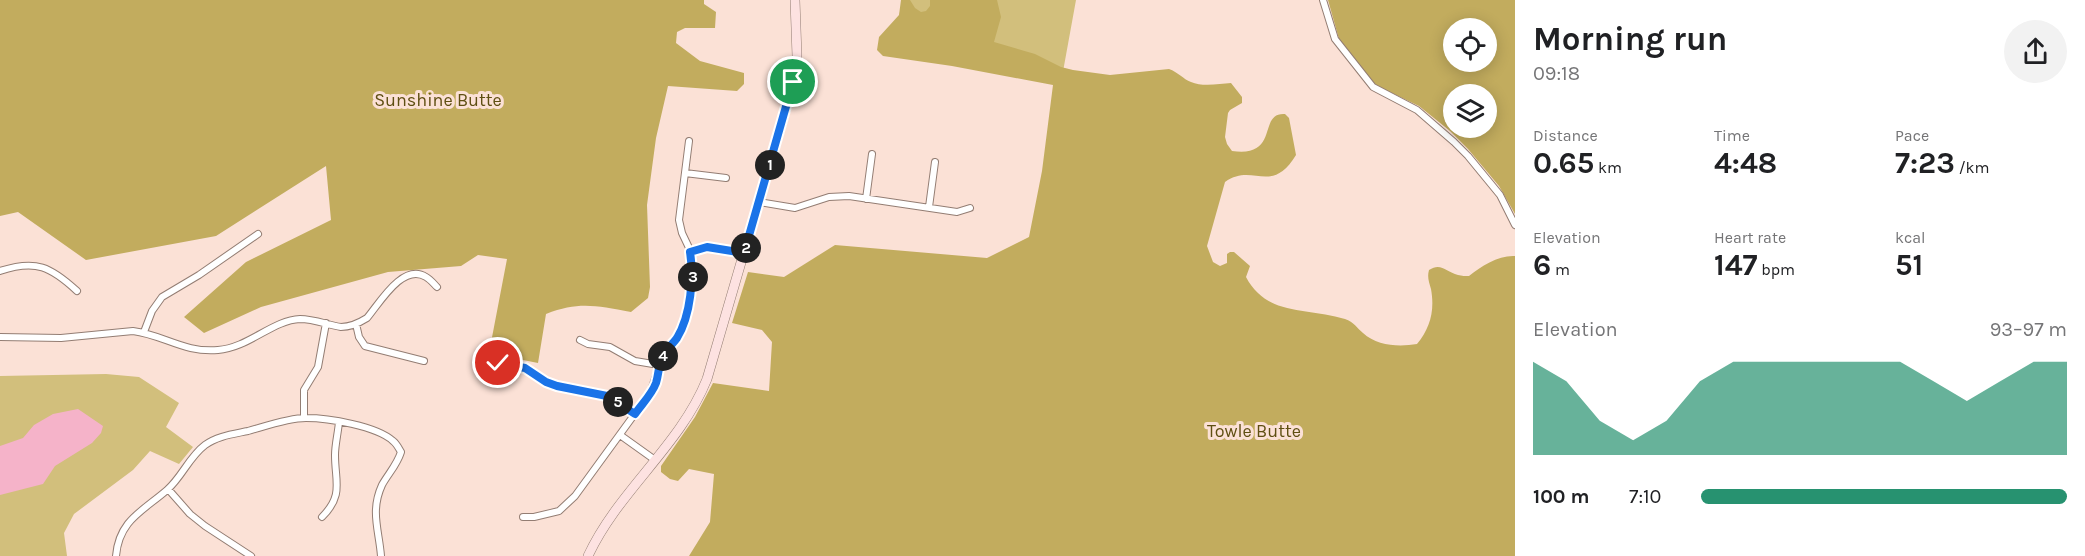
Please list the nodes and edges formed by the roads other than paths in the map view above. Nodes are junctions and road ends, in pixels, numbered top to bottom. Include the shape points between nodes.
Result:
1 (795, 0) edge
2 (1323, 0) edge
3 (689, 141) dead end
4 (872, 154) dead end
5 (935, 162) dead end
6 (685, 173) junction
7 (726, 178) dead end
8 (866, 199) junction
9 (759, 202) junction
10 (928, 207) junction
11 (970, 208) dead end
12 (1515, 225) edge
13 (258, 234) dead end
14 (690, 252) junction
15 (744, 253) junction
16 (0, 272) edge
17 (438, 287) dead end
18 (77, 291) dead end
19 (326, 323) junction
20 (356, 324) junction
21 (144, 332) junction
22 (0, 337) edge
23 (580, 340) dead end
24 (424, 361) dead end
25 (498, 363) dead end
26 (659, 365) junction
27 (635, 414) junction
28 (304, 418) junction
29 (339, 422) junction
30 (620, 435) junction
31 (655, 460) junction
32 (168, 489) junction
33 (322, 517) dead end
34 (523, 517) dead end
35 (116, 556) edge
36 (251, 556) edge
37 (381, 556) edge
38 (588, 556) edge

1 - 9 main road via 795,72
2 - 12 street via 1338,44 1372,87 1417,110 1454,142 1500,195
3 - 6 street
4 - 8 street
5 - 10 street
6 - 7 street
6 - 14 street via 679,220
8 - 9 street via 829,197 795,208
8 - 10 street
9 - 15 main road
10 - 11 street via 957,212
13 - 21 street via 162,297
14 - 15 street via 707,247
14 - 26 street via 692,290 677,337
15 - 31 main road via 703,389
16 - 18 street via 22,265 45,267
17 - 20 street via 421,275 401,278 367,318
19 - 20 street via 341,327
19 - 21 street via 299,319 287,322 220,350 193,349
19 - 28 street via 318,367 304,390
20 - 24 street via 365,346
21 - 22 street via 61,338
23 - 26 street via 610,347 635,361
25 - 27 street via 525,368 557,386 607,396
26 - 27 street via 656,383
27 - 30 street
28 - 29 street
28 - 32 street via 212,440 194,454
29 - 33 street via 336,493 332,507
29 - 37 street via 376,430 401,452 383,484 376,512
30 - 31 street
30 - 34 street via 559,513
31 - 38 main road
32 - 35 street via 128,522 119,538
32 - 36 street via 190,514

